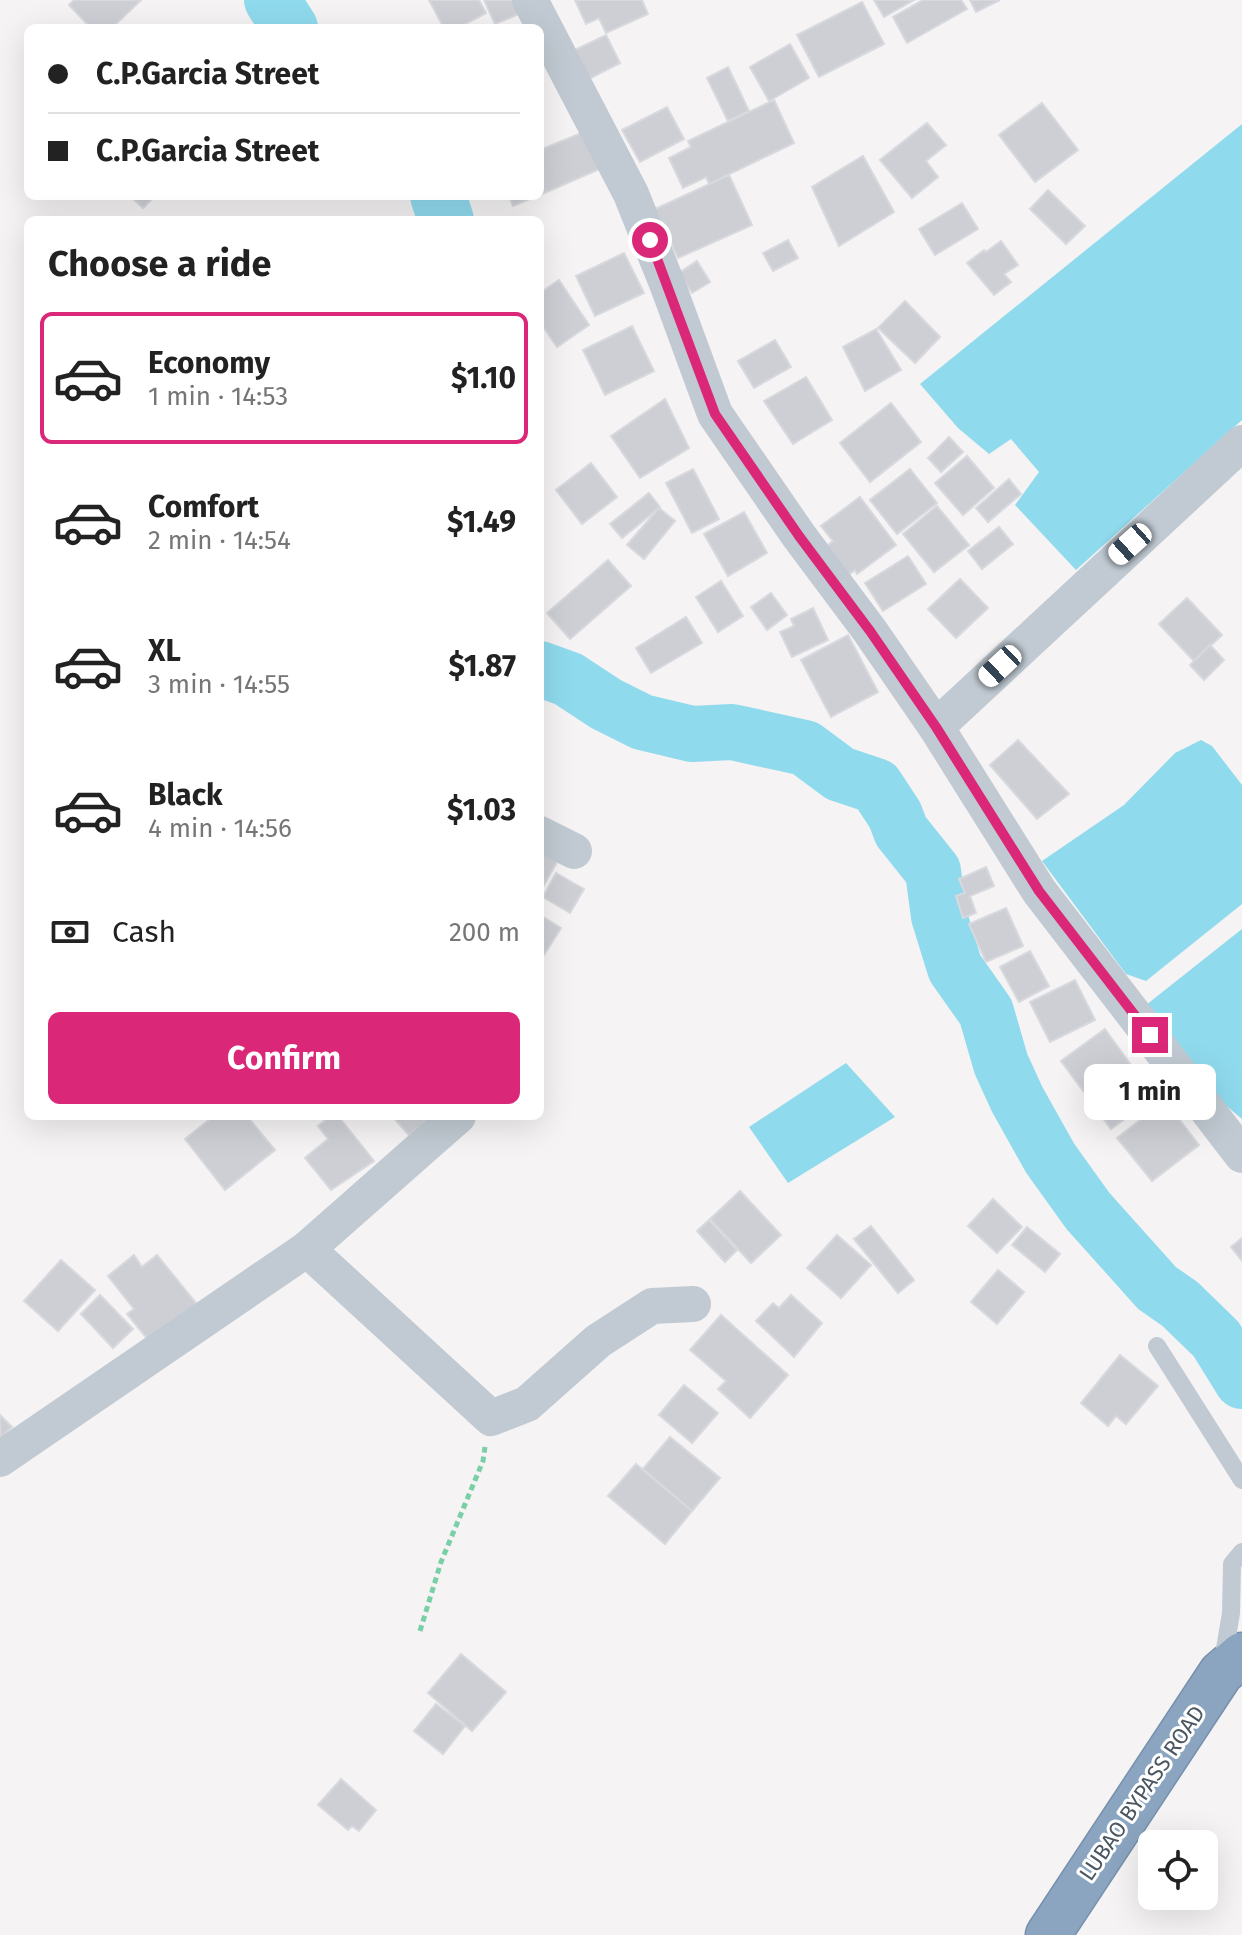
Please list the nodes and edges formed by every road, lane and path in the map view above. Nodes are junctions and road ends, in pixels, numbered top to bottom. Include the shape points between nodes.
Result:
1 (530, 0) edge
2 (542, 24) edge
3 (544, 27) edge
4 (1242, 443) edge
5 (936, 727) junction
6 (544, 836) edge
7 (574, 851) dead end
8 (453, 1120) edge
9 (1242, 1155) edge
10 (307, 1249) junction
11 (693, 1304) dead end
12 (1157, 1346) dead end
13 (491, 1418) junction
14 (0, 1459) edge
15 (1242, 1480) edge
16 (1242, 1552) edge
17 (420, 1631) dead end
18 (1232, 1664) edge
19 (1048, 1935) edge

1 - 2 street
3 - 5 street via 631,194 715,414
4 - 5 street
5 - 9 street via 1039,891
6 - 7 street
8 - 10 street
10 - 13 street
10 - 14 street
11 - 13 street via 652,1306 598,1341 527,1404
12 - 15 lane
13 - 17 path via 483,1461 441,1562
16 - 18 lane via 1232,1564
18 - 19 highway, LUBAO BYPASS ROAD

